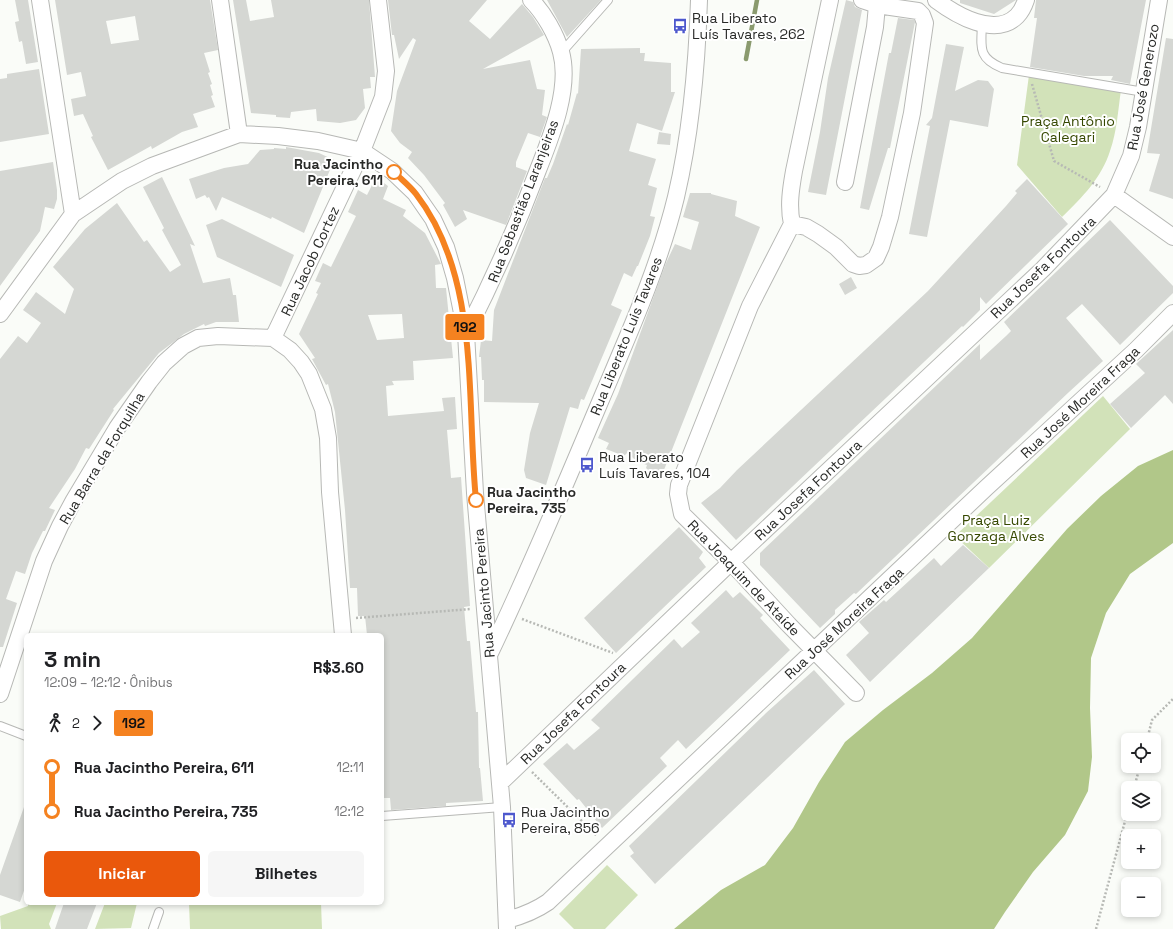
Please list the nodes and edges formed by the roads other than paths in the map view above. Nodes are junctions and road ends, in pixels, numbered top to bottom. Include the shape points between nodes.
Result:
1 (40, 0) edge
2 (220, 0) edge
3 (378, 0) edge
4 (531, 0) edge
5 (608, 0) edge
6 (699, 0) edge
7 (830, 0) edge
8 (862, 0) edge
9 (936, 0) edge
10 (1026, 0) edge
11 (1159, 0) edge
12 (877, 5) junction
13 (982, 24) junction
14 (561, 53) junction
15 (1144, 92) junction
16 (239, 134) junction
17 (362, 151) junction
18 (845, 182) dead end
19 (1114, 195) junction
20 (73, 214) junction
21 (792, 224) junction
22 (1173, 237) edge
23 (0, 314) edge
24 (1173, 314) edge
25 (466, 333) junction
26 (273, 338) junction
27 (731, 562) junction
28 (343, 633) edge
29 (814, 651) junction
30 (489, 655) junction
31 (856, 693) dead end
32 (0, 694) edge
33 (0, 726) edge
34 (24, 735) edge
35 (500, 783) junction
36 (502, 807) junction
37 (384, 816) edge
38 (159, 912) dead end
39 (507, 925) edge
40 (153, 929) edge

1 - 20 street
2 - 16 street
3 - 17 street, Rua Jacob Cortez via 386,71 383,97
4 - 14 street, Rua Sebastião Laranjeiras via 548,24
5 - 14 lane
6 - 30 street, Rua Liberato Luis Tavares via 695,71 685,150 665,238 640,309 522,587
7 - 21 street via 794,171 790,214
8 - 12 street
9 - 13 street
10 - 13 street via 1020,13 1002,26
11 - 15 street, Rua José Generozo
12 - 18 street
12 - 21 street via 918,11 925,23 912,113 890,217 881,247 876,258 866,265 859,266 853,264 818,234 806,227
13 - 15 lane via 981,42 983,53 989,63 1002,68
14 - 25 street, Rua Sebastião Laranjeiras via 562,96 554,128 507,248
15 - 19 street, Rua José Generozo via 1131,156
16 - 17 street, Rua Jacinto Pereira via 285,136
16 - 20 street, Rua Jacinto Pereira via 152,166 122,181
17 - 25 street, Rua Jacinto Pereira via 392,171 415,193 432,219 446,248 455,278
17 - 26 street, Rua Jacob Cortez
19 - 22 street
19 - 27 street, Rua Josefa Fontoura via 1043,269
20 - 23 street, Rua Jacinto Pereira
21 - 27 street, Rua Joaquim de Ataíde via 750,306 678,494 682,514
24 - 29 street, Rua José Moreira Fraga
25 - 30 street, Rua Jacinto Pereira via 475,493
26 - 28 street via 301,362 317,391 323,409 328,438 330,492
26 - 32 street, Rua Barra da Forquilha via 198,338 183,346 164,363 149,382 117,428 60,526 44,561
27 - 29 street, Rua Joaquim de Ataíde
27 - 35 street, Rua Josefa Fontoura
29 - 31 street, Rua Joaquim de Ataíde
29 - 39 street, Rua José Moreira Fraga via 548,902
30 - 35 street, Rua Jacinto Pereira
33 - 34 lane
35 - 36 street, Rua Jacinto Pereira
36 - 37 lane
36 - 39 street, Rua Jacinto Pereira
38 - 40 lane

